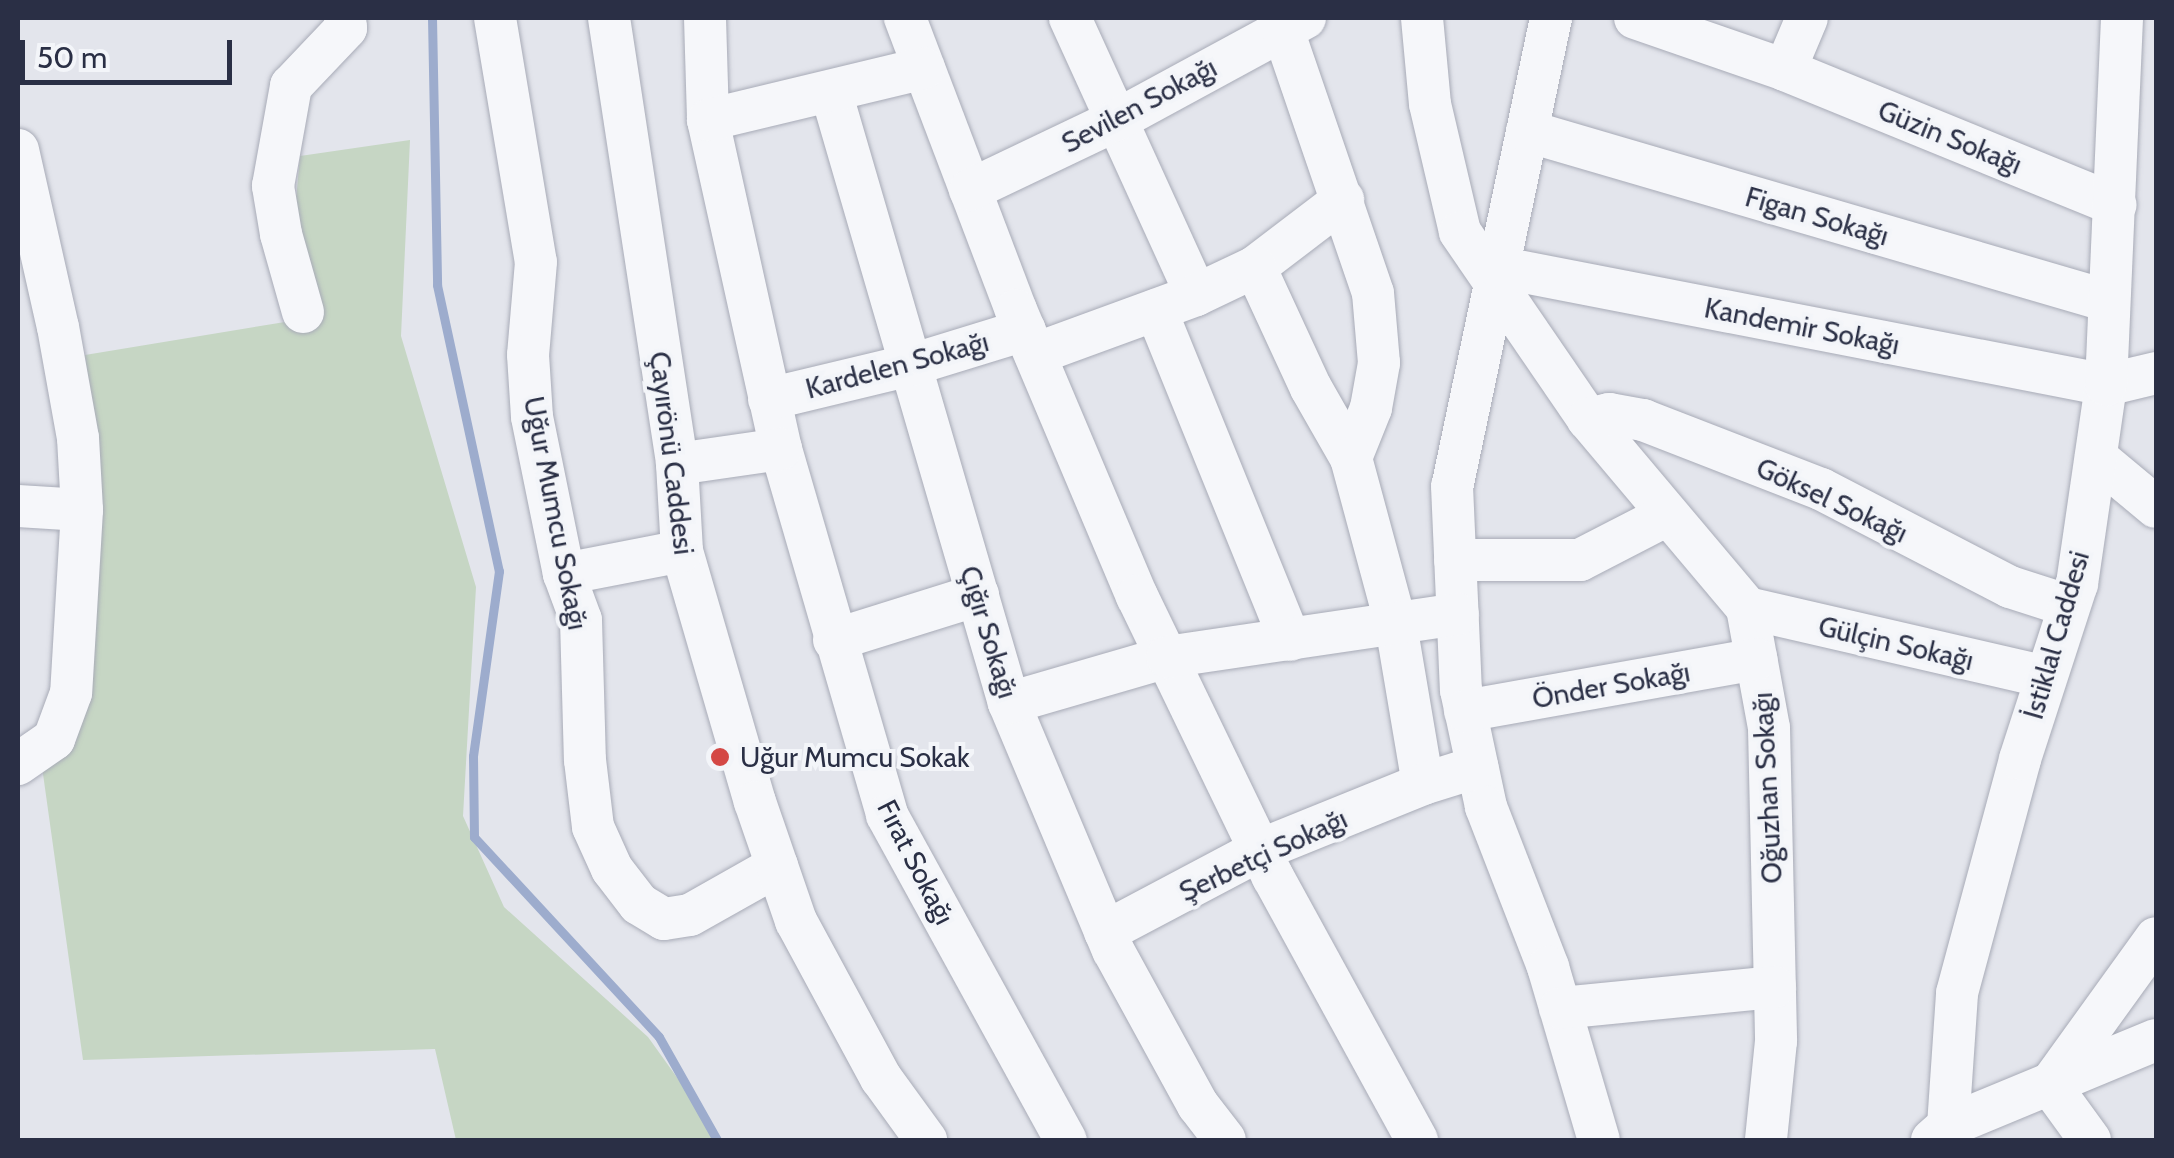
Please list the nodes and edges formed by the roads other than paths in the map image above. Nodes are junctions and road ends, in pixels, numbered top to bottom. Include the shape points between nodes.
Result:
1 (345, 18) edge
2 (495, 18) edge
3 (609, 18) edge
4 (704, 18) edge
5 (905, 18) edge
6 (1070, 18) edge
7 (1422, 18) edge
8 (1551, 18) edge
9 (1634, 18) edge
10 (1808, 18) edge
11 (2122, 18) edge
12 (1289, 21) edge
13 (924, 68) junction
14 (1785, 70) junction
15 (831, 92) junction
16 (708, 120) junction
17 (1116, 120) junction
18 (1527, 131) junction
19 (18, 150) edge
20 (970, 190) junction
21 (1343, 200) junction
22 (2115, 206) junction
23 (1255, 268) junction
24 (1497, 276) junction
25 (1196, 295) junction
26 (2108, 301) junction
27 (1156, 310) junction
28 (303, 312) dead end
29 (1030, 342) junction
30 (910, 365) junction
31 (2156, 373) edge
32 (2106, 385) junction
33 (770, 399) junction
34 (1588, 418) junction
35 (781, 448) junction
36 (1350, 458) junction
37 (2096, 458) junction
38 (677, 464) junction
39 (18, 506) edge
40 (2156, 507) edge
41 (82, 510) junction
42 (1667, 515) junction
43 (682, 550) junction
44 (1455, 560) junction
45 (564, 574) junction
46 (978, 596) junction
47 (2069, 606) junction
48 (1747, 608) junction
49 (1458, 614) junction
50 (1396, 626) junction
51 (834, 640) junction
52 (1290, 640) junction
53 (1166, 657) junction
54 (1756, 660) junction
55 (2045, 678) junction
56 (1010, 703) junction
57 (1465, 711) junction
58 (18, 764) edge
59 (1477, 766) junction
60 (1423, 784) junction
61 (1260, 850) junction
62 (777, 866) junction
63 (1106, 932) junction
64 (2156, 938) edge
65 (1775, 987) junction
66 (1560, 1008) junction
67 (2156, 1040) edge
68 (2050, 1084) junction
69 (1940, 1133) edge
70 (926, 1140) edge
71 (1066, 1140) edge
72 (1225, 1140) edge
73 (1417, 1140) edge
74 (1599, 1140) edge
75 (1766, 1140) edge
76 (2090, 1140) edge

1 - 28 street via 346,28 292,86 273,186
2 - 45 street, Uğur Mumcu Sokağı via 536,262 528,354 532,417
3 - 38 street, Çayırönü Caddesi
4 - 16 street, Fırat Sokağı
5 - 13 street
6 - 17 street
7 - 24 street via 1430,104 1460,232
8 - 18 street
9 - 14 street, Güzin Sokağı
10 - 14 street
11 - 22 street, İstiklal Caddesi
12 - 17 street, Sevilen Sokağı
12 - 21 street
13 - 15 street
13 - 20 street
14 - 22 street, Güzin Sokağı
15 - 16 street
15 - 30 street, Çığır Sokağı
16 - 33 street, Fırat Sokağı
17 - 20 street, Sevilen Sokağı
17 - 25 street
18 - 24 street
18 - 26 street, Figan Sokağı
19 - 41 street via 78,438
20 - 29 street
21 - 23 street
21 - 36 street via 1373,293 1378,363 1371,408
22 - 26 street, İstiklal Caddesi
23 - 25 street, Kardelen Sokağı
23 - 36 street
24 - 32 street, Kandemir Sokağı
24 - 34 street
24 - 44 street via 1452,486
25 - 27 street, Kardelen Sokağı
26 - 32 street, İstiklal Caddesi
27 - 29 street, Kardelen Sokağı
27 - 52 street
29 - 30 street, Kardelen Sokağı
29 - 53 street
30 - 33 street, Kardelen Sokağı
30 - 46 street, Çığır Sokağı
31 - 32 street
32 - 37 street, İstiklal Caddesi
33 - 35 street, Fırat Sokağı
34 - 42 street
34 - 47 street, Göksel Sokağı via 1643,420 1820,490 2010,587
35 - 38 street
35 - 51 street, Fırat Sokağı
36 - 50 street
37 - 40 street
37 - 47 street, İstiklal Caddesi
38 - 43 street, Çayırönü Caddesi
39 - 41 street
41 - 58 street via 71,693 54,739
42 - 44 street via 1580,560
42 - 48 street
43 - 45 street
43 - 62 street, Çayırönü Caddesi
44 - 49 street
45 - 62 street, Uğur Mumcu Sokağı via 581,620 593,827 612,869 640,904 664,919 690,915
46 - 51 street
46 - 56 street, Çığır Sokağı
47 - 55 street, İstiklal Caddesi
48 - 54 street, Oğuzhan Sokağı
48 - 55 street, Gülçin Sokağı
49 - 50 street
49 - 57 street
50 - 52 street
50 - 60 street
51 - 71 street, Fırat Sokağı via 887,815
52 - 53 street
53 - 56 street
53 - 61 street
54 - 57 street, Önder Sokağı
54 - 65 street, Oğuzhan Sokağı via 1769,728
55 - 69 street, İstiklal Caddesi via 1957,993
56 - 63 street, Çığır Sokağı
57 - 59 street
59 - 60 street, Şerbetçi Sokağı
59 - 66 street
60 - 61 street, Şerbetçi Sokağı
61 - 63 street, Şerbetçi Sokağı
61 - 73 street
62 - 70 street, Çayırönü Caddesi via 796,921 871,1060
63 - 72 street, Çığır Sokağı via 1198,1105
64 - 68 street
65 - 66 street
65 - 75 street, Oğuzhan Sokağı
66 - 74 street
67 - 68 street
68 - 69 street
68 - 76 street

